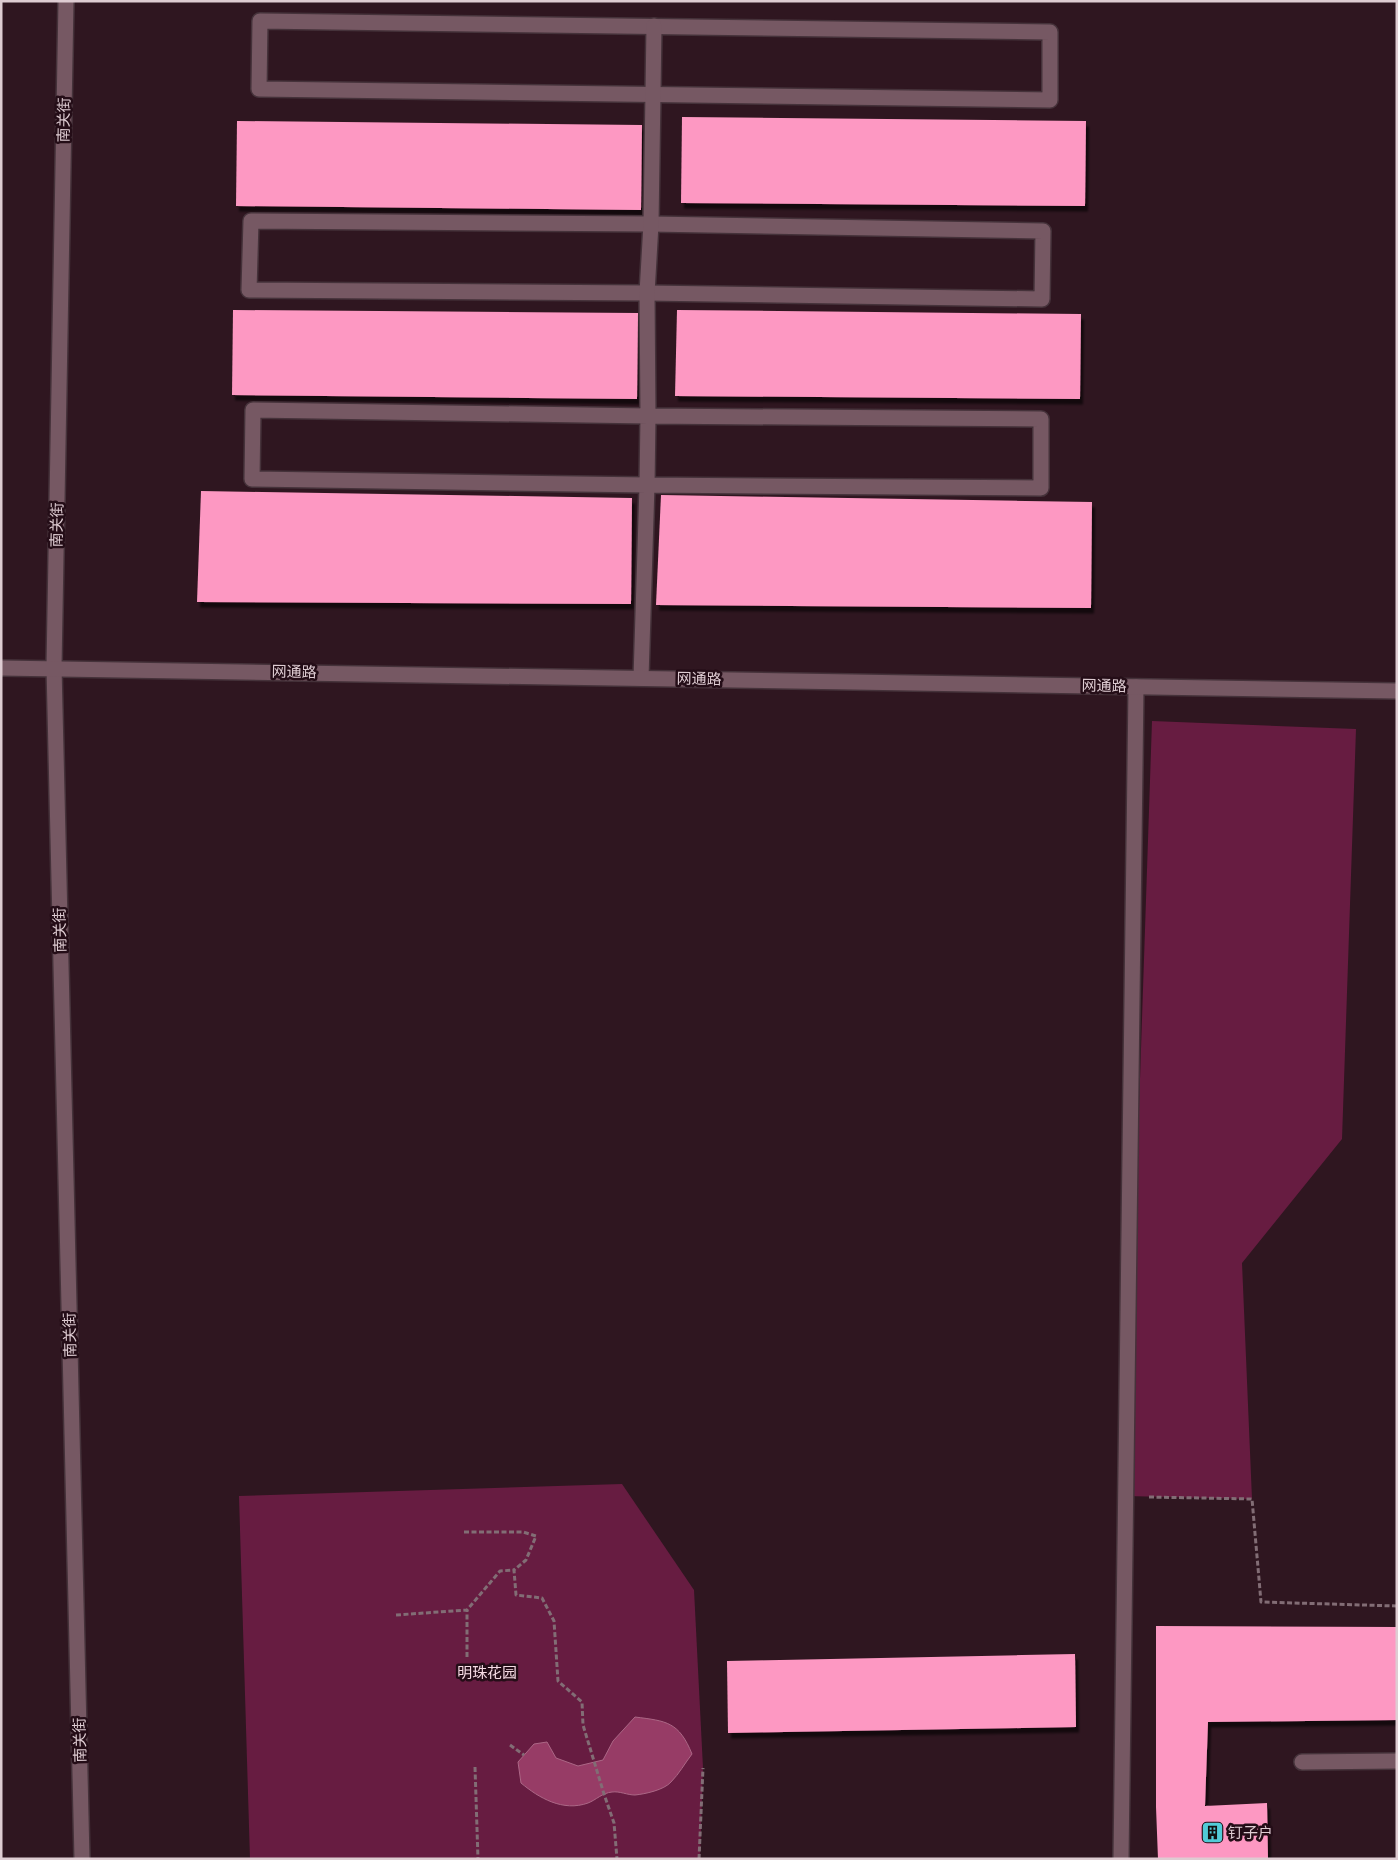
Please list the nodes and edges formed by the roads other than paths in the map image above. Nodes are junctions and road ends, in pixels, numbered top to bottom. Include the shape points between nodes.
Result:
1 (66, 1) edge
2 (654, 26) junction
3 (653, 95) junction
4 (651, 224) junction
5 (646, 293) junction
6 (648, 416) junction
7 (647, 485) junction
8 (1, 668) edge
9 (54, 668) junction
10 (641, 678) junction
11 (1136, 686) junction
12 (1397, 691) edge
13 (1397, 1761) edge
14 (1302, 1762) dead end
15 (82, 1859) edge
16 (1121, 1859) edge

1 - 9 street, 南关街
2 - 3 street
2 - 3 street via 260,21 259,89
2 - 3 street via 1050,32 1050,100
3 - 4 street
4 - 5 street
4 - 5 street via 1043,231 1042,299
4 - 5 street via 250,221 249,290
5 - 6 street
6 - 7 street
6 - 7 street via 1041,419 1041,439 1040,488
6 - 7 street via 253,410 252,479
7 - 10 street
8 - 9 street, 网通路
9 - 10 street, 网通路
9 - 15 street, 南关街
10 - 11 street, 网通路
11 - 12 street, 网通路
11 - 16 street
13 - 14 street

